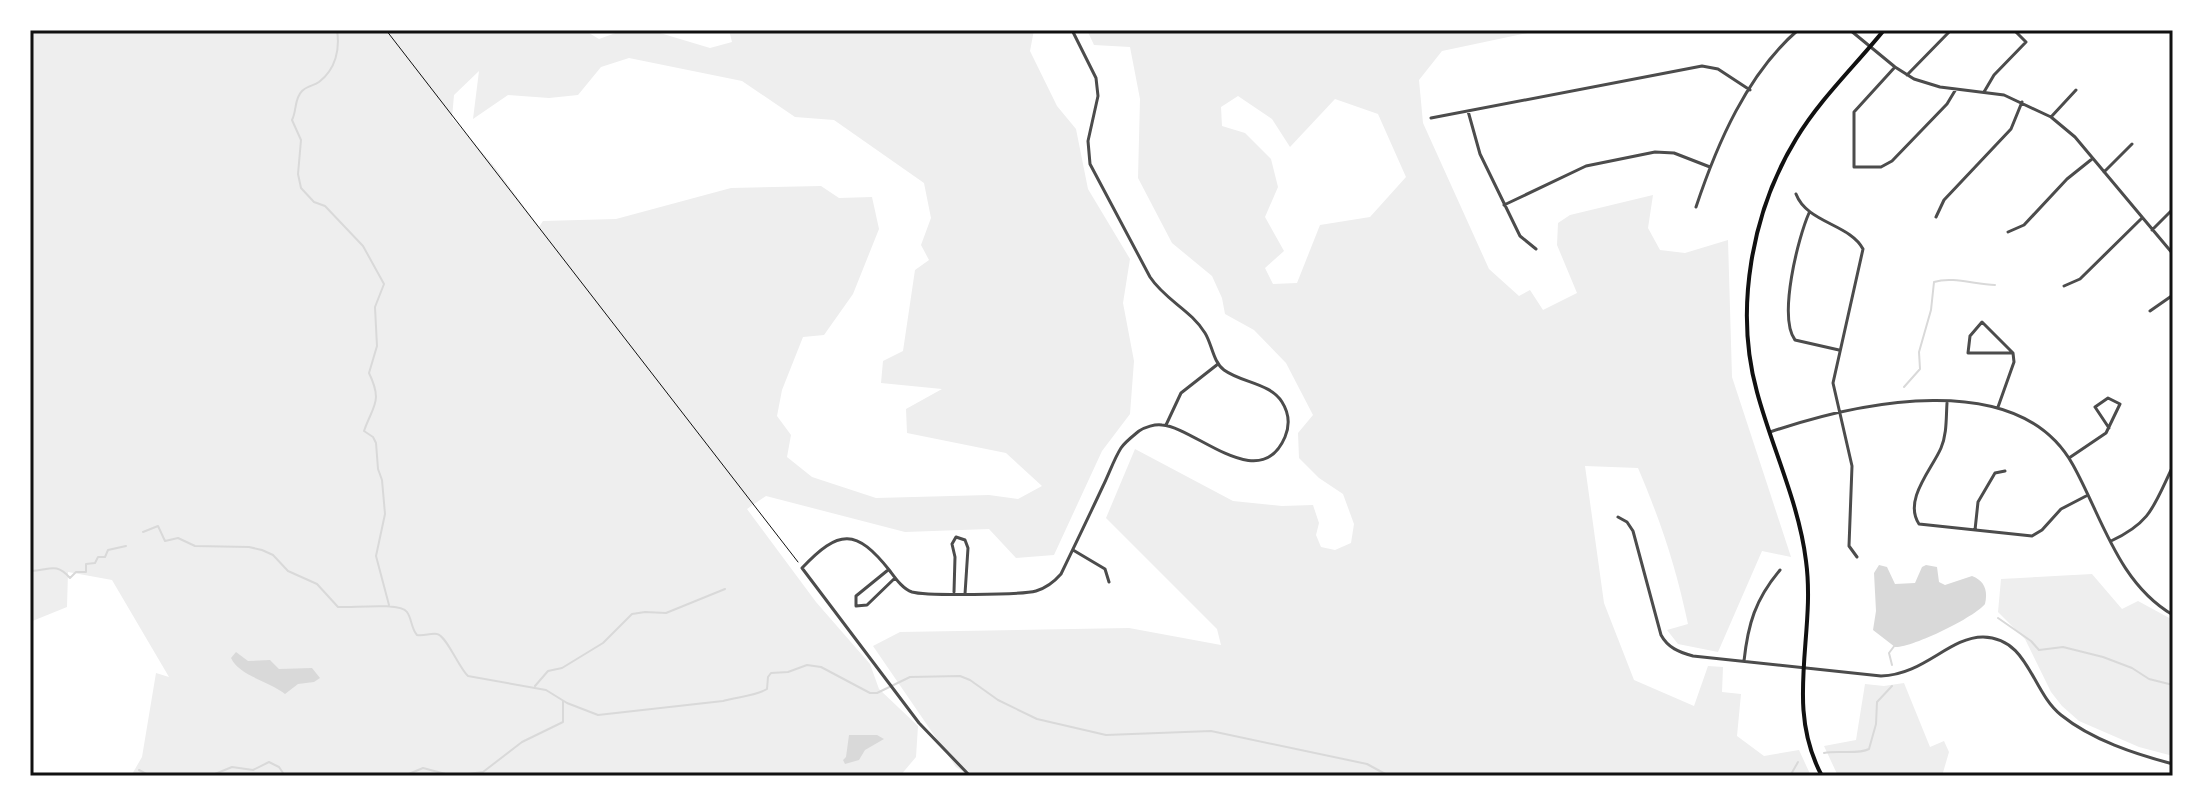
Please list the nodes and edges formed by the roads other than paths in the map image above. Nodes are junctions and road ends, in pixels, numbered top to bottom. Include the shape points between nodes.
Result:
1 (1072, 30) edge
2 (1798, 30) edge
3 (1850, 30) edge
4 (1884, 30) edge
5 (1951, 30) edge
6 (2014, 30) edge
7 (1870, 47) junction
8 (1895, 67) junction
9 (1907, 75) junction
10 (1956, 89) junction
11 (1750, 90) junction
12 (2076, 90) dead end
13 (1984, 92) junction
14 (2022, 102) junction
15 (1468, 111) junction
16 (2051, 117) junction
17 (1431, 118) dead end
18 (2132, 144) dead end
19 (2092, 159) junction
20 (1710, 167) junction
21 (2104, 172) junction
22 (1796, 194) dead end
23 (1504, 205) junction
24 (1696, 207) dead end
25 (2173, 209) edge
26 (1809, 212) junction
27 (1936, 217) dead end
28 (2142, 218) junction
29 (2152, 230) junction
30 (2008, 232) dead end
31 (1536, 249) dead end
32 (2173, 254) edge
33 (2064, 286) dead end
34 (2173, 295) edge
35 (2150, 311) dead end
36 (1839, 350) junction
37 (2013, 353) junction
38 (1218, 364) junction
39 (1947, 403) junction
40 (1998, 407) junction
41 (1838, 411) junction
42 (1166, 425) junction
43 (2109, 428) junction
44 (1770, 433) junction
45 (2069, 458) junction
46 (2173, 466) edge
47 (2005, 471) dead end
48 (2088, 495) junction
49 (1618, 517) dead end
50 (1975, 530) junction
51 (2111, 541) junction
52 (1073, 550) junction
53 (1857, 557) dead end
54 (888, 570) junction
55 (1780, 570) dead end
56 (895, 578) junction
57 (1109, 582) dead end
58 (954, 593) junction
59 (965, 594) junction
60 (2173, 615) edge
61 (1744, 661) junction
62 (1804, 668) junction
63 (2173, 764) edge
64 (970, 776) edge
65 (1822, 776) edge

1 - 38 street via 1096,78 1090,164 1150,277 1200,327
2 - 11 street
3 - 7 street
4 - 7 main road
5 - 9 street
6 - 13 street via 2026,42
7 - 8 street
7 - 44 main road via 1796,138 1763,216 1752,259 1748,328 1756,391
8 - 9 street
8 - 10 street via 1854,112 1854,167 1881,167 1892,161
9 - 10 street
10 - 13 street
11 - 15 street via 1718,69 1702,66
11 - 20 street
12 - 16 street
13 - 14 street
14 - 16 street
14 - 27 street via 2011,129 1944,200
15 - 17 street
15 - 23 street via 1476,144
16 - 19 street
18 - 21 street
19 - 21 street
19 - 30 street via 2024,225
20 - 23 street via 1655,152 1586,166
20 - 24 street
21 - 28 street
22 - 26 street
23 - 31 street via 1522,239
25 - 29 street
26 - 36 street via 1862,246
26 - 36 street via 1794,264 1791,335
28 - 29 street
28 - 33 street via 2080,279
29 - 32 street
34 - 35 street
36 - 41 street via 1833,383
37 - 37 street via 1982,322 1969,339 1968,353
37 - 40 street
38 - 42 street via 1181,393
38 - 42 street via 1282,401 1288,424 1277,449 1248,460
39 - 40 street
39 - 41 street via 1890,403
39 - 50 street via 1943,444 1918,491 1915,519 1922,525
40 - 45 street via 2038,426
41 - 44 street
41 - 53 street via 1852,466 1849,546
42 - 52 street via 1146,427 1121,449
43 - 43 street via 2120,404 2108,398 2095,407
43 - 45 street
44 - 62 main road via 1806,561
45 - 48 street
46 - 51 street via 2148,517
47 - 50 street via 1995,473 1979,499
48 - 50 street via 2061,509 2032,536
48 - 51 street
49 - 61 street via 1633,531 1663,639 1688,655
51 - 60 street via 2137,585
52 - 57 street via 1105,569
52 - 59 street via 1056,581 1037,591
54 - 56 street
54 - 56 street via 856,596 856,606 867,605
54 - 64 street via 870,547 847,539 828,544 802,568 919,723
55 - 61 street via 1750,619
56 - 58 street via 915,593
58 - 59 street
58 - 59 street via 956,537 968,548
61 - 62 street
62 - 63 street via 1898,675 1968,640 1995,639 2018,652 2048,702 2071,722
62 - 65 main road via 1803,723

